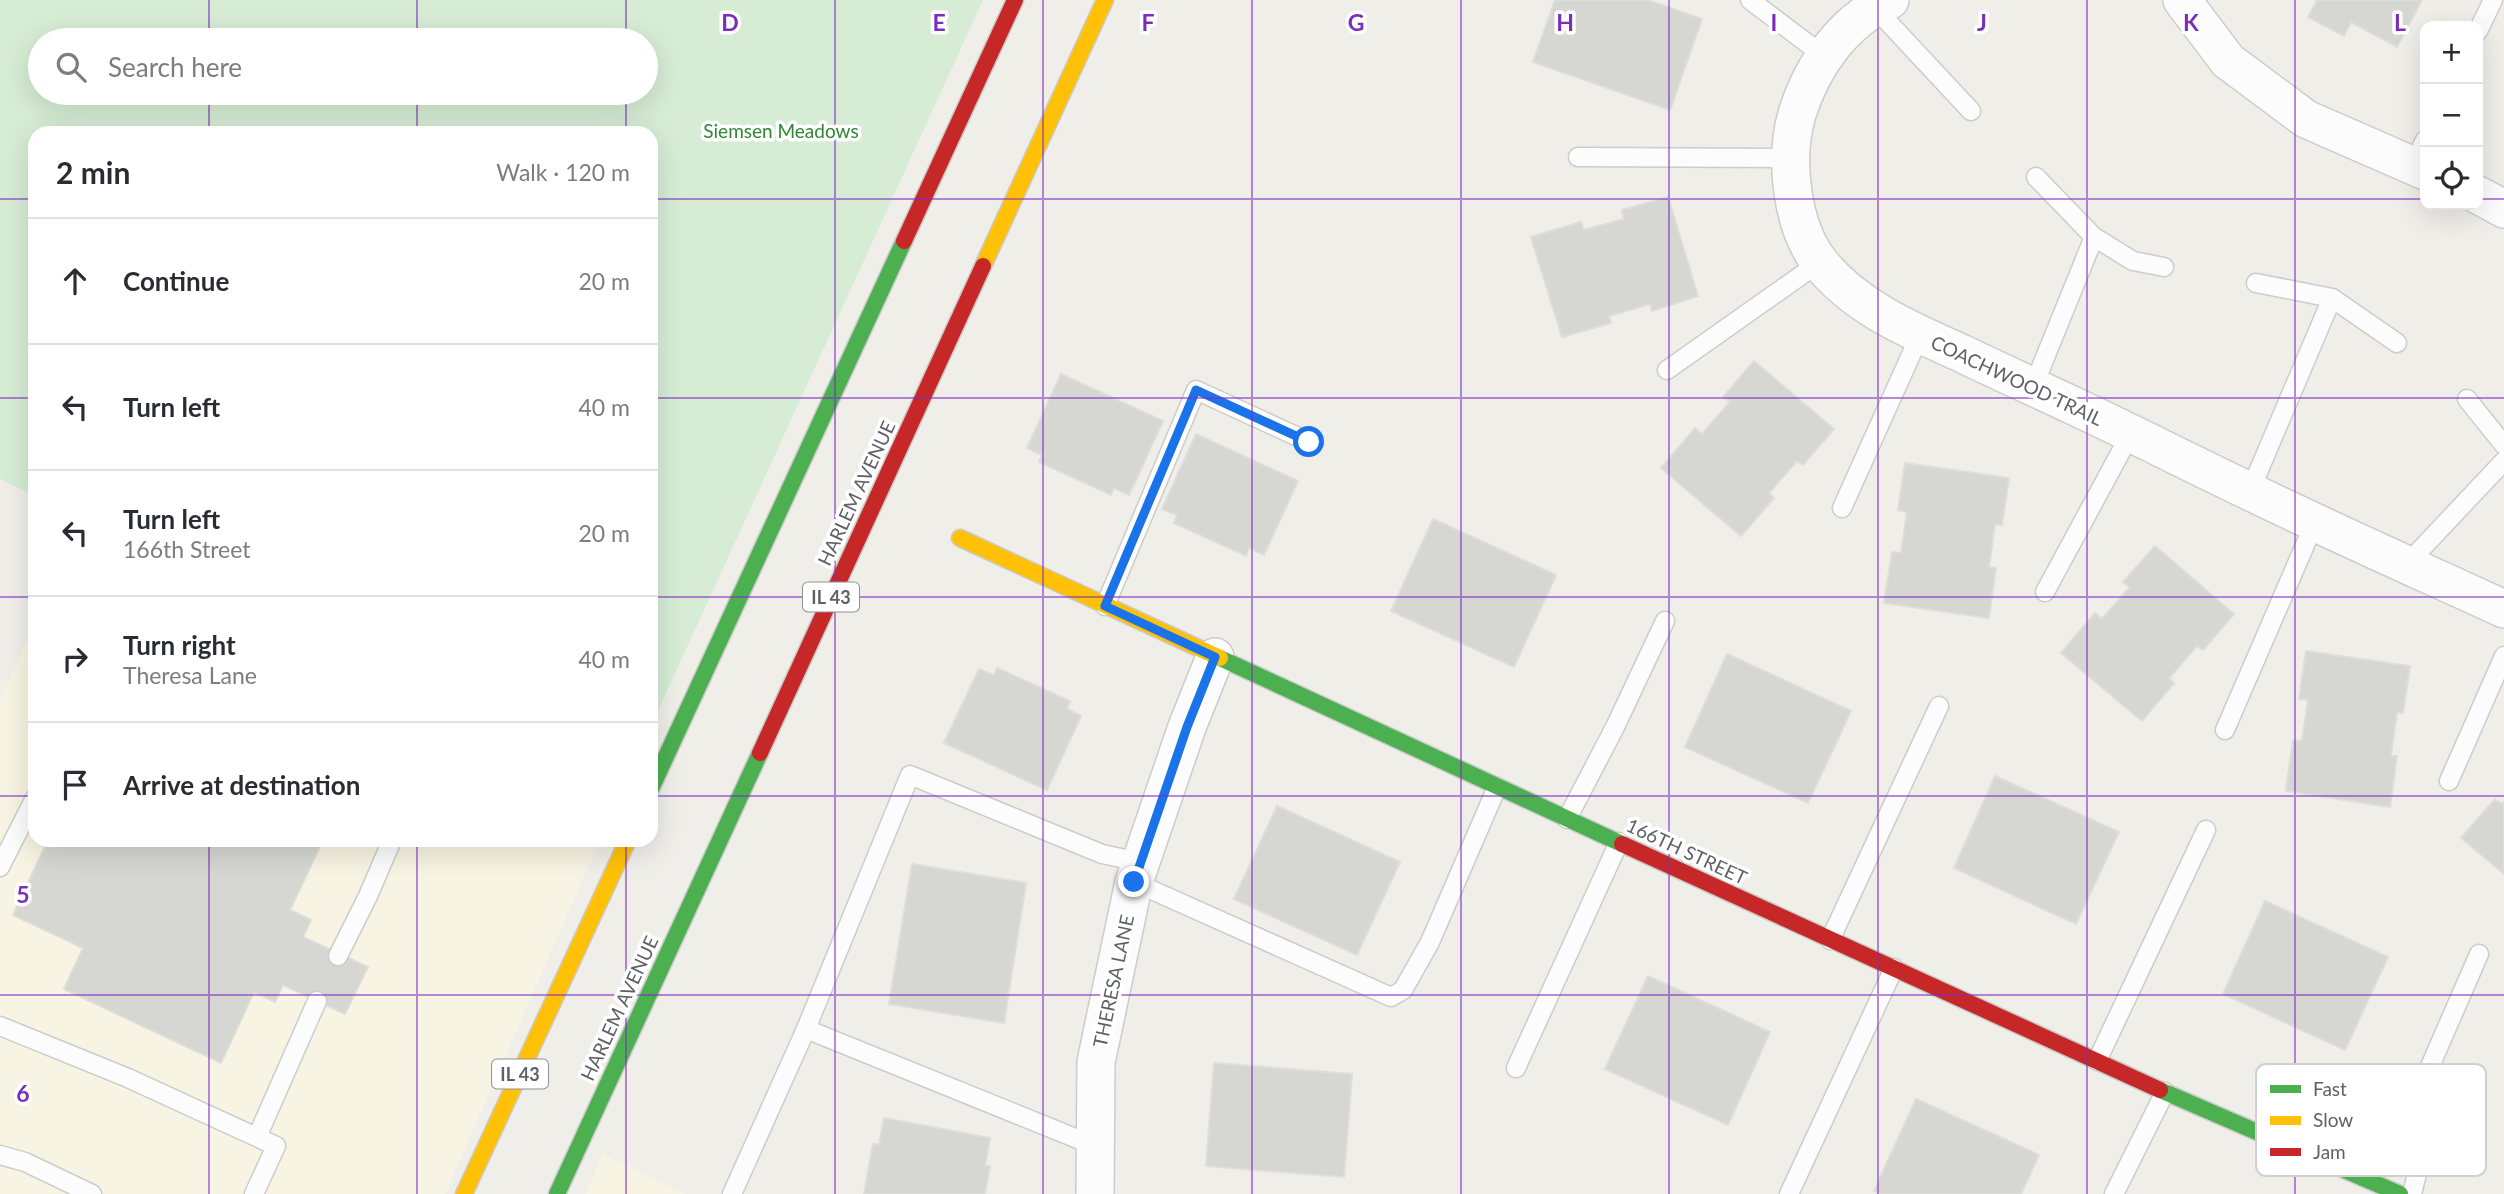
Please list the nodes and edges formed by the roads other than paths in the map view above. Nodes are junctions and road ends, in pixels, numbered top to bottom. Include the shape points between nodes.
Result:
1 (1015, 0) edge
2 (1105, 0) edge
3 (1750, 0) edge
4 (2182, 0) edge
5 (2493, 0) edge
6 (1882, 4) edge
7 (2483, 21) edge
8 (1824, 56) junction
9 (1971, 111) dead end
10 (1578, 157) dead end
11 (1791, 158) junction
12 (2420, 159) edge
13 (2036, 177) dead end
14 (2483, 198) edge
15 (2504, 209) edge
16 (2094, 237) junction
17 (1820, 262) junction
18 (2164, 267) dead end
19 (2256, 283) dead end
20 (2332, 298) junction
21 (1920, 335) junction
22 (2397, 343) dead end
23 (1667, 370) dead end
24 (2034, 387) junction
25 (2466, 399) dead end
26 (2131, 433) junction
27 (1309, 442) dead end
28 (2504, 445) edge
29 (2504, 461) edge
30 (2250, 491) junction
31 (1842, 508) dead end
32 (2315, 522) junction
33 (960, 538) dead end
34 (2407, 564) junction
35 (2045, 592) dead end
36 (1105, 606) junction
37 (2504, 609) edge
38 (1665, 621) dead end
39 (2504, 656) edge
40 (1215, 657) junction
41 (1939, 706) dead end
42 (2225, 730) dead end
43 (658, 774) edge
44 (2449, 781) dead end
45 (1497, 787) junction
46 (28, 812) edge
47 (1567, 819) junction
48 (2206, 830) dead end
49 (1619, 842) junction
50 (389, 847) edge
51 (625, 847) edge
52 (0, 867) edge
53 (1137, 872) junction
54 (1830, 940) junction
55 (2479, 954) dead end
56 (338, 956) dead end
57 (1894, 968) junction
58 (317, 1001) dead end
59 (0, 1026) edge
60 (806, 1029) junction
61 (2097, 1061) junction
62 (2431, 1064) edge
63 (1516, 1068) dead end
64 (2165, 1092) junction
65 (2256, 1131) edge
66 (257, 1137) junction
67 (1095, 1146) junction
68 (0, 1155) edge
69 (2359, 1176) edge
70 (2416, 1176) edge
71 (93, 1194) edge
72 (254, 1194) edge
73 (464, 1194) edge
74 (557, 1194) edge
75 (732, 1194) edge
76 (1095, 1194) edge
77 (1790, 1194) edge
78 (2114, 1194) edge
79 (2400, 1194) edge
80 (2412, 1194) edge

1 - 43 main road
2 - 74 main road, HARLEM AVENUE / IL 43
3 - 8 lane
4 - 12 street via 2228,61 2306,119
5 - 7 lane
6 - 8 street, COACHWOOD TRAIL via 1854,22
6 - 9 lane
8 - 11 street, COACHWOOD TRAIL via 1801,102
10 - 11 lane
11 - 17 street, COACHWOOD TRAIL via 1803,234
13 - 16 lane
14 - 15 street
16 - 18 lane via 2133,261
16 - 24 lane
17 - 21 street, COACHWOOD TRAIL via 1865,305
17 - 23 lane
19 - 20 lane
20 - 22 lane
20 - 30 lane
21 - 24 street, COACHWOOD TRAIL
21 - 31 lane
24 - 26 street, COACHWOOD TRAIL
25 - 28 lane
26 - 30 street, COACHWOOD TRAIL
26 - 35 lane
27 - 36 lane via 1196,390
29 - 34 lane
30 - 32 street, COACHWOOD TRAIL
32 - 34 street, COACHWOOD TRAIL
32 - 42 lane
33 - 36 main road, 166TH STREET
34 - 37 street, COACHWOOD TRAIL
36 - 40 main road, 166TH STREET
38 - 47 lane
39 - 44 lane
40 - 45 main road, 166TH STREET
40 - 53 street, THERESA LANE
41 - 54 lane
45 - 47 main road, 166TH STREET
45 - 53 lane via 1430,942 1403,990 1391,997
46 - 52 lane
47 - 49 main road, 166TH STREET
48 - 61 lane
49 - 54 main road, 166TH STREET
49 - 63 lane
50 - 56 lane
51 - 73 main road, IL 43
53 - 60 lane via 910,775
53 - 67 street, THERESA LANE via 1096,1062
54 - 57 main road, 166TH STREET
55 - 62 lane
57 - 61 main road, 166TH STREET
57 - 77 lane
58 - 66 lane
59 - 66 lane
60 - 67 lane
60 - 75 lane
61 - 64 main road, 166TH STREET
64 - 65 main road, 166TH STREET
64 - 78 lane
66 - 72 lane via 276,1146
67 - 76 street, THERESA LANE
68 - 71 lane
69 - 79 main road, 166TH STREET
70 - 80 lane

